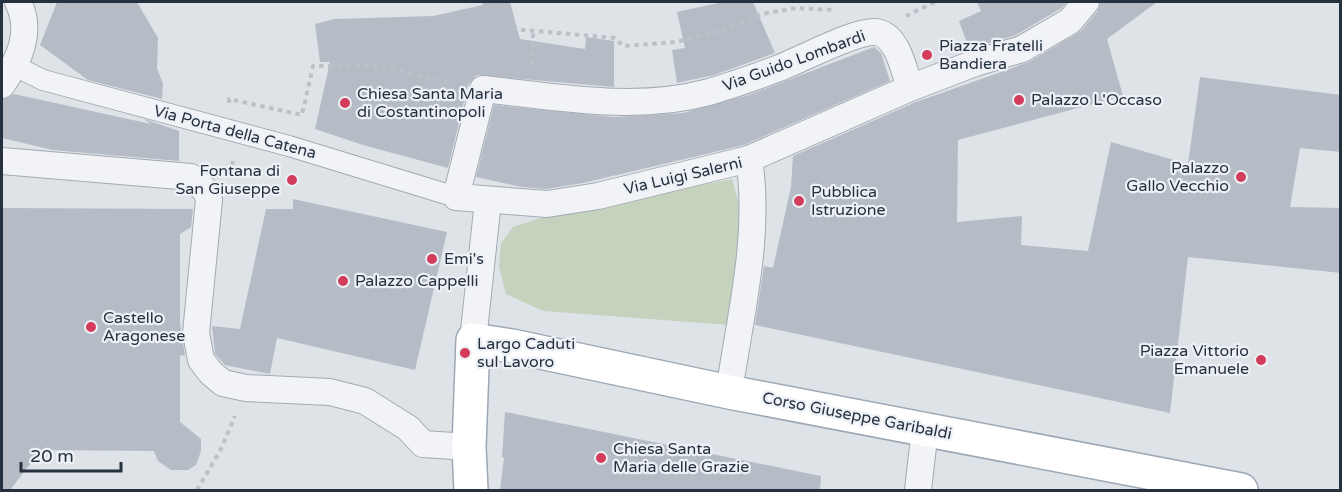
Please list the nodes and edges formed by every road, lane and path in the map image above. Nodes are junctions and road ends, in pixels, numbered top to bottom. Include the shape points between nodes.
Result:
1 (18, 2) edge
2 (1086, 2) edge
3 (846, 11) dead end
4 (512, 29) dead end
5 (8, 76) edge
6 (483, 90) junction
7 (903, 91) junction
8 (228, 107) dead end
9 (749, 159) junction
10 (2, 161) edge
11 (456, 197) junction
12 (488, 201) junction
13 (473, 340) junction
14 (246, 388) junction
15 (729, 392) junction
16 (925, 429) junction
17 (469, 447) junction
18 (197, 490) edge
19 (471, 490) edge
20 (918, 490) edge
21 (1241, 490) edge

1 - 5 street via 24,37
2 - 7 street via 1070,21 1049,36
3 - 4 path via 796,8 762,14 721,31 676,42 623,46 615,38
5 - 11 street, Via Porta della Catena via 43,81 289,146
6 - 7 street, Via Guido Lombardi via 579,102 669,100 709,92 858,35 877,32 892,40
6 - 8 path via 379,66 313,66 302,115 230,99
6 - 11 street
7 - 9 street
9 - 12 street, Via Luigi Salerni via 567,201
9 - 15 street, Via Luigi Salerni via 754,227
10 - 14 street via 182,175 199,183 206,191 209,211 197,347 211,373 223,383
11 - 12 street, Via Luigi Salerni
12 - 13 street
13 - 15 main road, Corso Giuseppe Garibaldi
13 - 17 main road
14 - 17 street via 330,392 365,400 408,428 423,444
14 - 18 path via 220,452
15 - 16 main road, Corso Giuseppe Garibaldi
16 - 20 street
16 - 21 main road, Corso Giuseppe Garibaldi
17 - 19 main road

